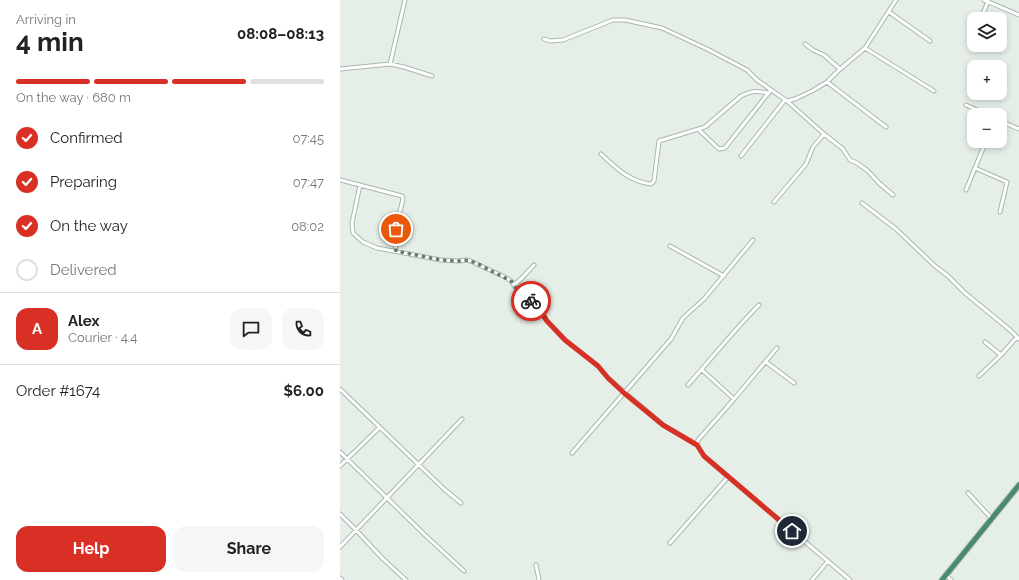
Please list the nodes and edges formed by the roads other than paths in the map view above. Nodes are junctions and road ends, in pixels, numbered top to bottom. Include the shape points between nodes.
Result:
1 (405, 0) edge
2 (896, 0) edge
3 (986, 1) edge
4 (889, 12) junction
5 (984, 12) edge
6 (1019, 15) edge
7 (544, 38) dead end
8 (930, 41) dead end
9 (805, 44) dead end
10 (865, 48) junction
11 (390, 64) junction
12 (340, 68) edge
13 (840, 69) junction
14 (432, 76) dead end
15 (827, 82) junction
16 (770, 91) junction
17 (934, 91) dead end
18 (786, 100) junction
19 (966, 105) dead end
20 (973, 108) edge
21 (1007, 124) edge
22 (886, 127) dead end
23 (698, 129) junction
24 (1019, 129) edge
25 (824, 134) junction
26 (983, 148) edge
27 (601, 154) dead end
28 (741, 156) dead end
29 (975, 168) junction
30 (340, 180) edge
31 (360, 185) junction
32 (966, 190) dead end
33 (893, 195) dead end
34 (774, 202) dead end
35 (862, 203) dead end
36 (1000, 212) dead end
37 (753, 240) dead end
38 (670, 246) dead end
39 (396, 251) junction
40 (534, 265) dead end
41 (724, 276) junction
42 (514, 285) junction
43 (759, 305) dead end
44 (1018, 338) edge
45 (986, 342) dead end
46 (777, 348) dead end
47 (1001, 355) junction
48 (766, 362) junction
49 (702, 370) junction
50 (978, 376) dead end
51 (794, 382) dead end
52 (688, 385) dead end
53 (340, 389) edge
54 (624, 393) junction
55 (734, 399) junction
56 (462, 419) dead end
57 (380, 427) junction
58 (697, 445) junction
59 (340, 452) edge
60 (572, 453) dead end
61 (347, 459) junction
62 (419, 464) junction
63 (340, 466) edge
64 (728, 477) junction
65 (1019, 485) edge
66 (968, 493) dead end
67 (386, 498) junction
68 (461, 503) dead end
69 (340, 514) edge
70 (992, 519) junction
71 (356, 530) junction
72 (670, 543) dead end
73 (340, 547) edge
74 (828, 560) junction
75 (536, 564) dead end
76 (464, 571) dead end
77 (946, 575) junction
78 (340, 578) edge
79 (342, 580) edge
80 (406, 580) edge
81 (539, 580) edge
82 (812, 580) edge
83 (850, 580) edge
84 (942, 580) edge
85 (951, 580) edge

1 - 11 street
2 - 4 street
3 - 5 street
3 - 6 street
4 - 8 street
4 - 10 street
7 - 16 street via 550,41 563,40 613,20 662,28 746,70
9 - 13 street via 824,55
10 - 13 street
10 - 17 street
11 - 12 street
11 - 14 street
13 - 15 street
15 - 18 street via 794,100
15 - 22 street
16 - 18 street
16 - 23 street via 755,91 741,96 705,127
16 - 23 street via 725,148 719,149
18 - 25 street
18 - 28 street
19 - 20 street
21 - 24 street
23 - 27 street via 659,140 654,181 651,184 637,181 621,172
25 - 33 street via 844,149 850,160 868,171
25 - 34 street via 813,147 806,164
26 - 29 street
29 - 32 street
29 - 36 street via 1007,182
30 - 31 street
31 - 39 street via 352,223 353,233 363,242 377,248
31 - 39 street via 402,196 394,243
35 - 44 street via 896,229
37 - 41 street
38 - 41 street
39 - 42 street via 441,260 468,260 505,277
40 - 42 street
41 - 54 street via 683,318 671,339
42 - 54 street via 537,306 565,340 598,366
43 - 49 street via 736,328
44 - 47 street
45 - 47 street
46 - 48 street
47 - 50 street
48 - 51 street
48 - 55 street
49 - 52 street
49 - 55 street
53 - 57 street
54 - 58 street via 663,425
54 - 60 street
55 - 58 street via 698,440
56 - 62 street
57 - 61 street
57 - 62 street
58 - 64 street via 704,456
59 - 61 street
61 - 63 street
61 - 67 street
62 - 67 street
62 - 68 street
64 - 72 street
64 - 74 street
65 - 70 highway
66 - 70 street
67 - 71 street
67 - 76 street
69 - 71 street
70 - 77 highway
71 - 73 street
71 - 80 street
74 - 82 street
74 - 83 street
75 - 81 street
77 - 84 highway
77 - 85 street
78 - 79 street

